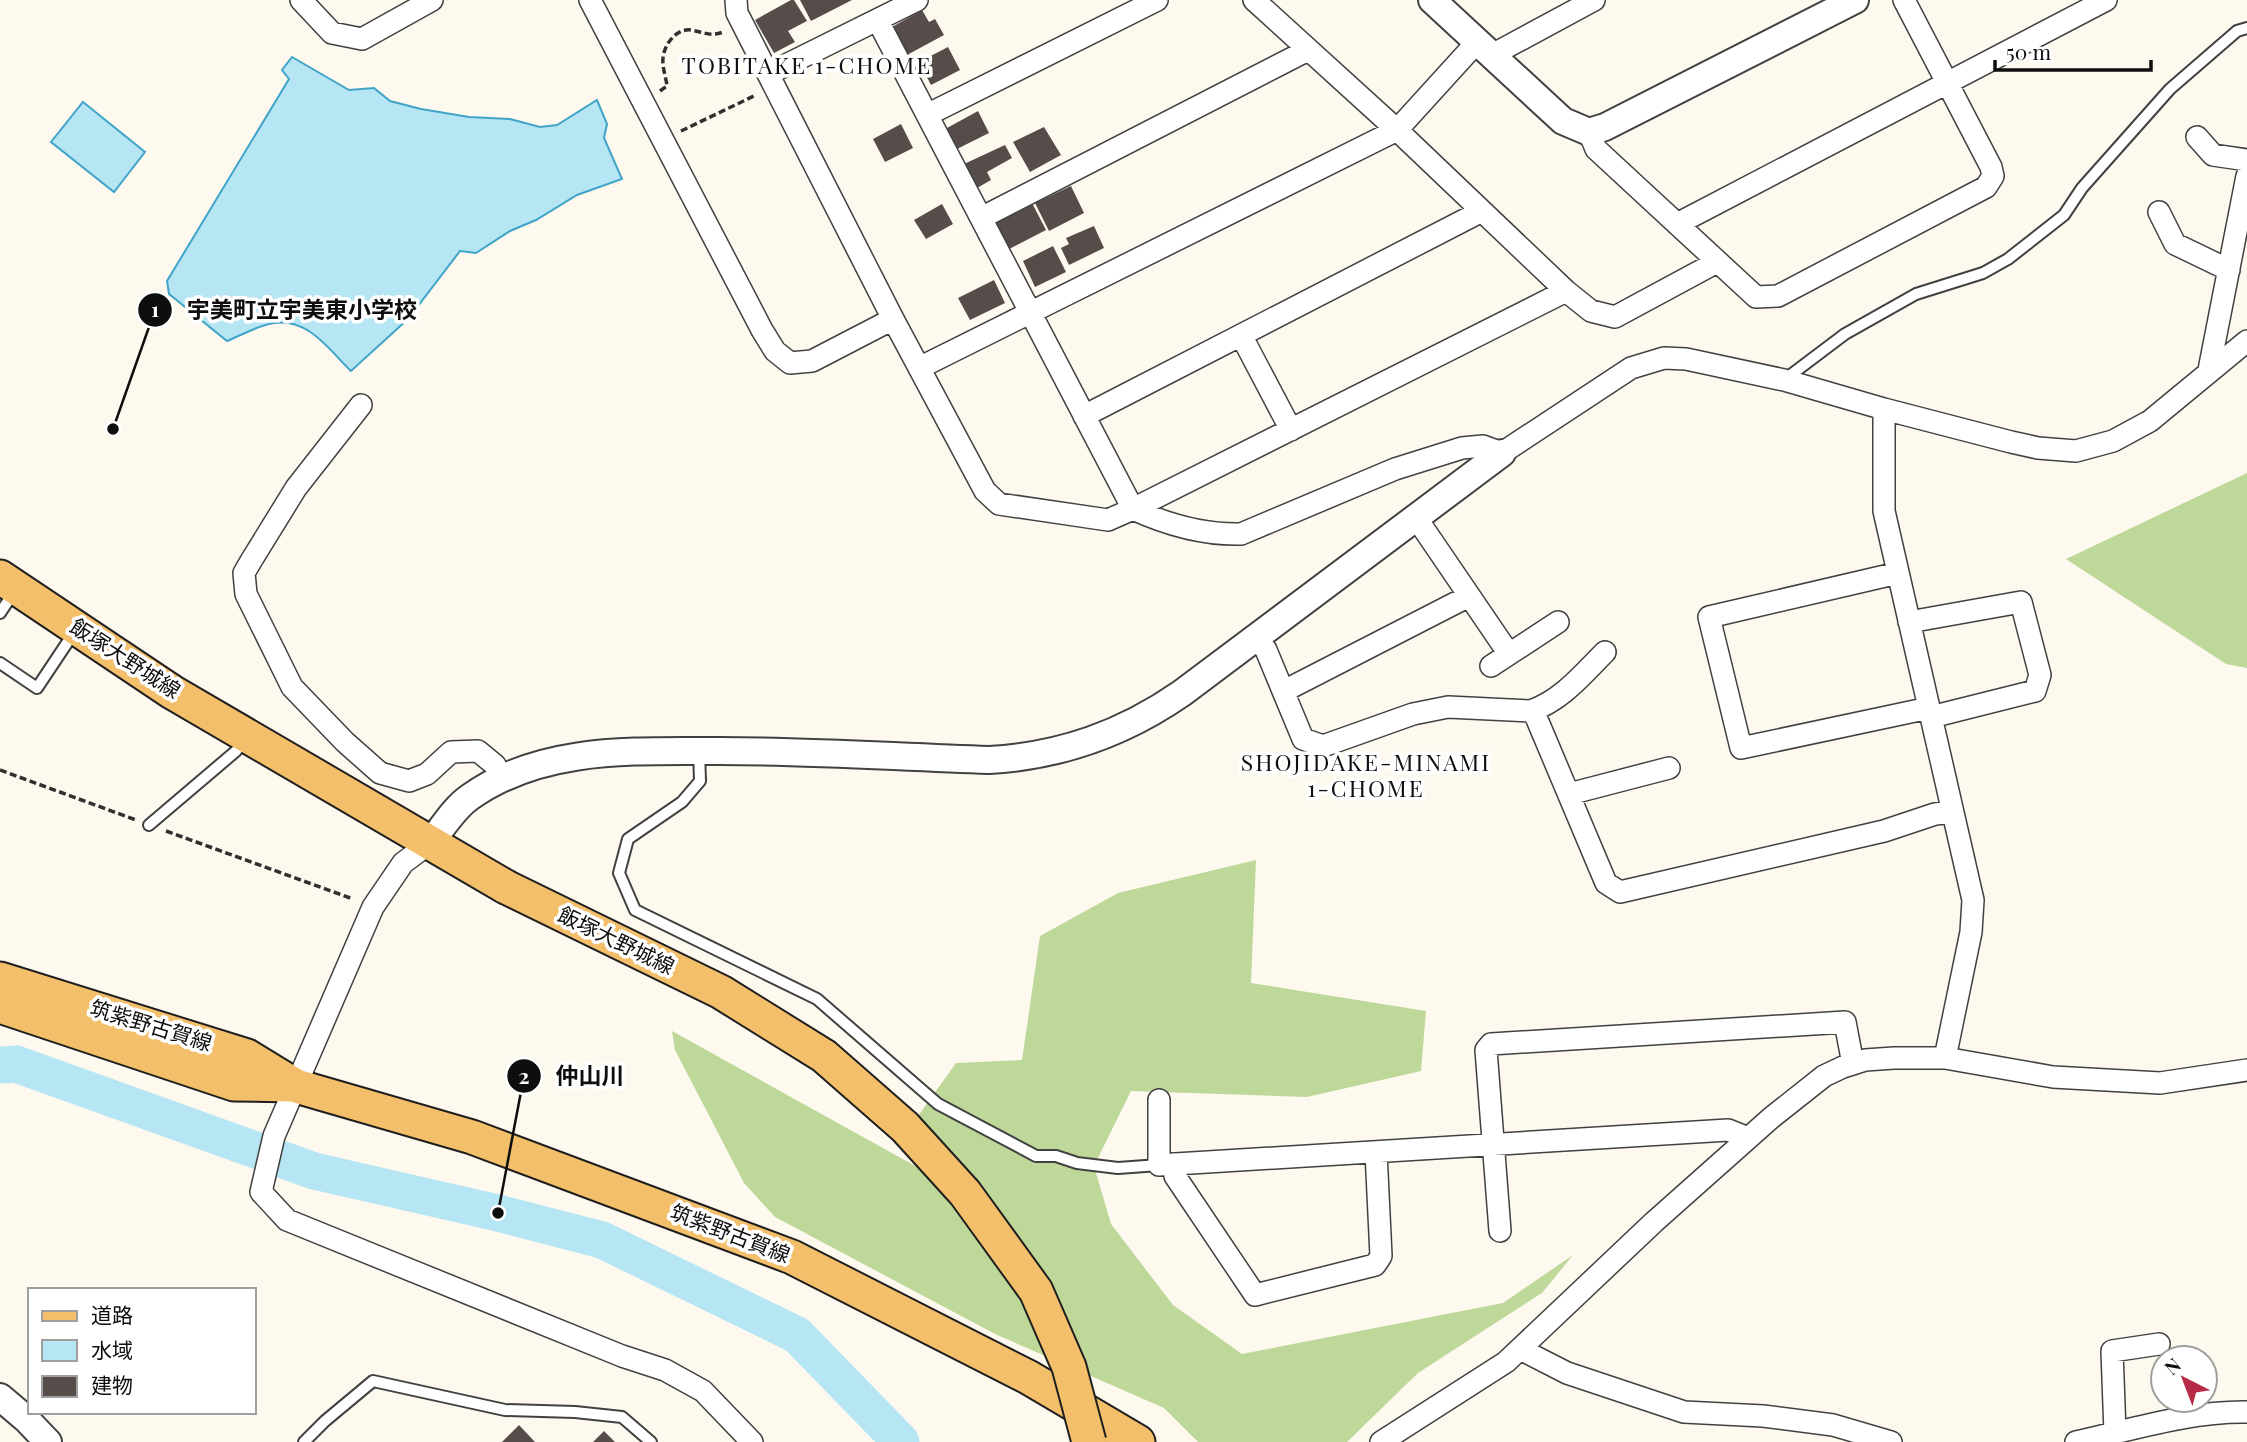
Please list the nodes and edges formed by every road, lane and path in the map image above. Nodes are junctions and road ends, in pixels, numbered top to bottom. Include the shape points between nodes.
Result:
1 (301, 0) edge
2 (432, 0) edge
3 (590, 0) edge
4 (736, 0) edge
5 (918, 0) edge
6 (1157, 0) edge
7 (1254, 0) edge
8 (1432, 0) edge
9 (1594, 0) edge
10 (1855, 0) edge
11 (1904, 0) edge
12 (2106, 0) edge
13 (878, 20) junction
14 (742, 23) junction
15 (2247, 28) edge
16 (1485, 49) junction
17 (1308, 50) junction
18 (771, 80) junction
19 (1948, 83) junction
20 (644, 102) junction
21 (927, 115) junction
22 (1397, 130) junction
23 (1589, 132) junction
24 (2197, 137) dead end
25 (663, 139) junction
26 (2247, 160) edge
27 (2247, 176) edge
28 (1482, 211) junction
29 (2159, 212) dead end
30 (981, 218) junction
31 (1676, 224) junction
32 (1717, 262) junction
33 (2229, 270) junction
34 (1566, 291) junction
35 (1031, 314) junction
36 (893, 319) junction
37 (1241, 335) junction
38 (2247, 341) edge
39 (919, 368) junction
40 (2209, 370) junction
41 (1784, 380) junction
42 (360, 405) dead end
43 (1884, 409) junction
44 (1084, 416) junction
45 (1291, 430) junction
46 (1502, 453) junction
47 (1133, 509) junction
48 (1417, 519) junction
49 (1898, 573) junction
50 (6, 593) edge
51 (1469, 596) junction
52 (1558, 622) dead end
53 (1909, 622) junction
54 (77, 628) junction
55 (1255, 636) junction
56 (1605, 652) dead end
57 (1509, 654) junction
58 (0, 663) edge
59 (1491, 666) dead end
60 (1284, 691) junction
61 (1531, 711) junction
62 (1930, 713) junction
63 (249, 735) junction
64 (699, 751) junction
65 (1669, 768) dead end
66 (0, 770) edge
67 (502, 780) junction
68 (1569, 794) junction
69 (1953, 812) junction
70 (149, 825) junction
71 (431, 842) junction
72 (373, 906) junction
73 (0, 979) edge
74 (0, 1006) edge
75 (1945, 1058) junction
76 (1853, 1064) junction
77 (2247, 1070) edge
78 (296, 1086) junction
79 (1159, 1100) dead end
80 (1748, 1138) junction
81 (1494, 1144) junction
82 (1376, 1152) junction
83 (1167, 1165) junction
84 (1500, 1231) dead end
85 (2149, 1345) edge
86 (1520, 1349) junction
87 (0, 1397) edge
88 (2247, 1412) edge
89 (2115, 1433) junction
90 (749, 1441) edge
91 (48, 1442) edge
92 (304, 1442) edge
93 (651, 1442) edge
94 (1089, 1442) edge
95 (1138, 1442) edge
96 (1381, 1442) edge
97 (1891, 1442) edge
98 (2076, 1442) edge

1 - 2 street via 332,33 362,38
3 - 20 street
4 - 14 street
5 - 13 street
6 - 21 street
7 - 17 street
8 - 16 street
9 - 16 street
10 - 23 street
11 - 19 street
12 - 19 street
13 - 18 street
13 - 21 street
14 - 18 street
14 - 20 path via 715,35 689,29 678,33 667,43 663,59 667,86
15 - 41 lane via 2237,31 2170,89 2064,215 2008,259 1983,273 1916,294 1845,334
16 - 22 street
16 - 23 street via 1563,121
17 - 22 street
17 - 30 street
18 - 25 path
18 - 36 street
19 - 31 street
19 - 32 street via 1992,167 1993,176 1986,187 1778,296 1756,297
20 - 25 street
21 - 30 street
22 - 28 street
22 - 35 street
23 - 31 street via 1596,149
24 - 26 street via 2213,155
25 - 36 street via 762,330 775,351 790,363 812,361
27 - 33 street
28 - 34 street
28 - 37 street
29 - 33 street via 2175,244
30 - 35 street
31 - 32 street
32 - 34 street via 1615,317 1591,311
33 - 40 street
34 - 45 street
35 - 39 street
35 - 44 street
36 - 39 street
37 - 44 street
37 - 45 street
38 - 40 street
39 - 47 street via 985,491 999,504 1108,520
40 - 43 street via 2150,421 2113,441 2077,451 2038,448
41 - 43 street
41 - 46 street via 1686,359 1646,362
42 - 67 street via 296,488 251,561 244,573 246,594 292,687 380,773 409,781 427,774 451,752 478,751 495,765
43 - 49 street via 1884,511
44 - 47 street
45 - 47 street
46 - 47 street via 1483,446 1462,448 1395,469 1241,534 1184,528
46 - 48 street
48 - 51 street
48 - 55 street
49 - 53 street
49 - 62 street via 1709,617 1741,748
50 - 54 main road, 飯塚大野城線
51 - 57 street
51 - 60 street
52 - 57 street
53 - 62 street
53 - 62 street via 2021,602 2040,675 2035,691
54 - 58 lane via 37,688
54 - 63 main road, 飯塚大野城線 via 172,692
55 - 60 street
55 - 64 street via 1154,712 1121,730 1023,758
56 - 61 street via 1568,690
57 - 59 street
60 - 61 street via 1303,739 1323,746 1413,714 1448,707
61 - 68 street
62 - 69 street
63 - 70 lane
63 - 71 main road, 飯塚大野城線
64 - 67 street via 574,756
64 - 83 lane via 700,781 682,802 628,839 619,873 635,910 817,999 939,1104 1036,1156 1118,1168
65 - 68 street
66 - 70 path
67 - 71 street via 469,798
68 - 69 street via 1606,883 1620,892
69 - 75 street via 1973,900 1971,932
70 - 72 path
71 - 72 street via 403,863
71 - 94 main road, 飯塚大野城線, bridge via 506,887 721,992 824,1056 905,1127 965,1194 1036,1291 1069,1367
72 - 78 street
73 - 78 main road, 筑紫野古賀線 via 247,1056
74 - 78 main road, 筑紫野古賀線 via 234,1084
75 - 76 street
75 - 77 street via 2053,1077 2160,1083
76 - 80 street via 1824,1076
76 - 81 street via 1844,1021 1491,1044 1486,1050
78 - 90 street via 274,1136 261,1192 287,1220 665,1370 703,1391
78 - 95 main road, 筑紫野古賀線 via 472,1137 792,1257 1028,1377
79 - 83 street
80 - 81 street via 1728,1130
80 - 86 street
81 - 82 street
81 - 84 street
82 - 83 street
82 - 83 street via 1381,1256 1375,1265 1255,1295
85 - 89 street via 2112,1351
86 - 96 street via 1507,1362
86 - 97 street via 1567,1373 1684,1412 1833,1425
87 - 91 street
88 - 89 street via 2227,1411
89 - 98 street
92 - 93 lane via 373,1381 505,1410 622,1417

